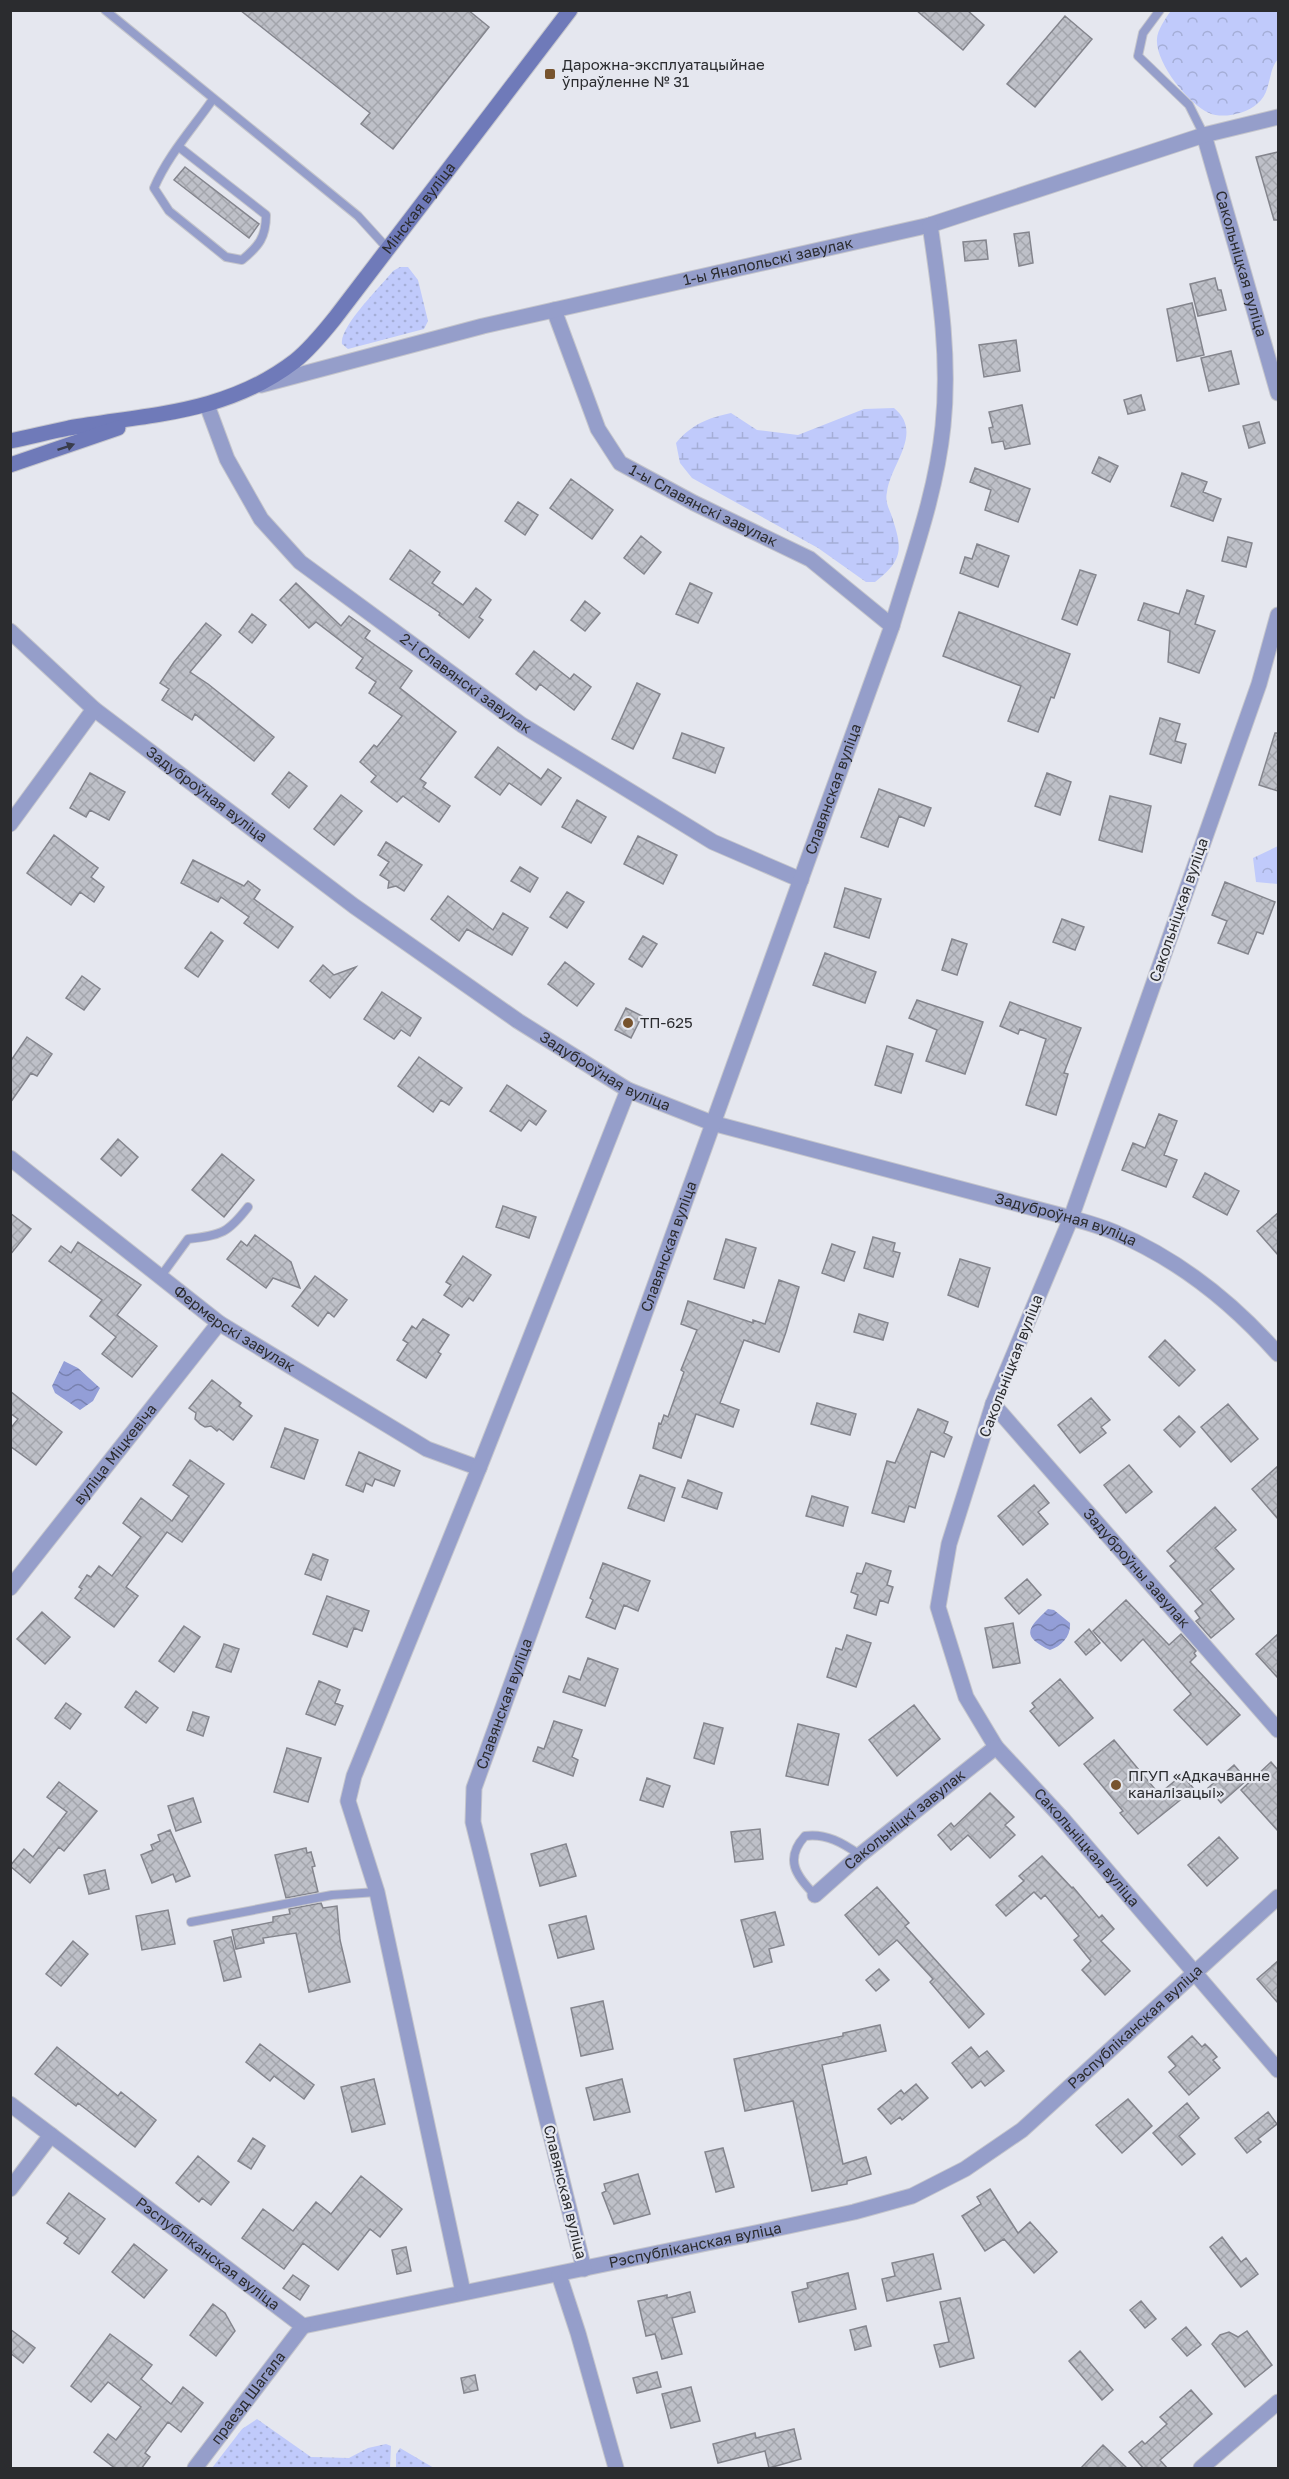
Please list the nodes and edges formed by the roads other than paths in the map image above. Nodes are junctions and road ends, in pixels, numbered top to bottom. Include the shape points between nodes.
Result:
1 (105, 10) edge
2 (570, 10) edge
3 (1160, 10) edge
4 (213, 99) junction
5 (1278, 117) edge
6 (1204, 135) junction
7 (179, 147) junction
8 (930, 225) junction
9 (388, 249) junction
10 (554, 310) junction
11 (252, 387) junction
12 (1278, 393) edge
13 (207, 405) junction
14 (148, 418) junction
15 (10, 441) edge
16 (10, 465) edge
17 (1278, 615) edge
18 (892, 626) junction
19 (10, 630) edge
20 (94, 710) junction
21 (10, 824) edge
22 (801, 880) junction
23 (628, 1090) junction
24 (712, 1123) junction
25 (10, 1158) edge
26 (248, 1207) dead end
27 (1071, 1218) junction
28 (161, 1276) junction
29 (219, 1323) junction
30 (1278, 1354) edge
31 (993, 1404) junction
32 (479, 1468) junction
33 (10, 1588) edge
34 (1278, 1730) edge
35 (996, 1747) junction
36 (860, 1855) junction
37 (377, 1892) junction
38 (815, 1895) joint
39 (1278, 1897) edge
40 (191, 1922) dead end
41 (1196, 1972) junction
42 (1278, 2070) edge
43 (10, 2104) edge
44 (51, 2135) junction
45 (10, 2189) edge
46 (584, 2269) junction
47 (559, 2275) junction
48 (463, 2292) junction
49 (303, 2326) junction
50 (1278, 2402) edge
51 (195, 2469) edge
52 (616, 2469) edge
53 (1201, 2469) edge

1 - 4 lane
2 - 9 main road, Мінская вуліца
3 - 6 lane via 1143,33 1138,56 1189,105
4 - 7 lane
4 - 9 lane via 358,216
5 - 6 street, 1-ы Янапольскі завулак
6 - 8 street, 1-ы Янапольскі завулак
6 - 12 street, Сакольніцкая вуліца
7 - 7 lane via 154,188 168,211 226,257 242,260 266,232 266,215
8 - 10 street, 1-ы Янапольскі завулак
8 - 18 street, Славянская вуліца via 945,332 943,425 934,484
9 - 11 main road, Мінская вуліца via 315,342 294,361
10 - 11 street, 1-ы Янапольскі завулак
10 - 18 street, 1-ы Славянскі завулак via 598,429 620,463 810,559
11 - 13 main road, Мінская вуліца
13 - 14 main road, Мінская вуліца
13 - 22 street, 2-і Славянскі завулак via 227,459 261,519 300,562 522,724 713,842
14 - 15 main road via 69,428
16 -> 14 main road
17 - 27 street, Сакольніцкая вуліца via 1259,684
18 - 22 street, Славянская вуліца
19 - 20 street, Задуброўная вуліца
20 - 21 street
20 - 23 street, Задуброўная вуліца via 354,906 518,1021
22 - 24 street, Славянская вуліца
23 - 24 street, Задуброўная вуліца
23 - 32 street
24 - 27 street, Задуброўная вуліца
24 - 46 street, Славянская вуліца via 474,1788 473,1822
25 - 28 street, Фермерскі завулак
26 - 28 lane via 232,1227 188,1239
27 - 30 street, Задуброўная вуліца via 1113,1232 1188,1273 1233,1307
27 - 31 street, Сакольніцкая вуліца
28 - 29 street, Фермерскі завулак
29 - 32 street, Фермерскі завулак via 427,1449
29 - 33 street, вуліца Міцкевіча
31 - 34 street, Задуброўны завулак
31 - 35 street, Сакольніцкая вуліца via 949,1544 938,1607 966,1697
32 - 37 street via 354,1776 348,1802
35 - 36 street, Сакольніцкі завулак
35 - 41 street, Сакольніцкая вуліца
36 - 38 street, Сакольніцкі завулак
36 - 38 lane via 819,1834 806,1836 799,1843 793,1862 799,1879
37 - 40 lane via 332,1895
37 - 48 street
39 - 41 street, Рэспубліканская вуліца
41 - 42 street, Сакольніцкая вуліца
41 - 46 street, Рэспубліканская вуліца via 1022,2130 965,2169 912,2196 854,2212
43 - 44 street, Рэспубліканская вуліца
44 - 45 street
44 - 49 street, Рэспубліканская вуліца
46 - 47 street, Рэспубліканская вуліца
47 - 48 street, Рэспубліканская вуліца
47 - 52 street, Славянская вуліца
48 - 49 street, Рэспубліканская вуліца
49 - 51 street, праезд Шагала
50 - 53 street

